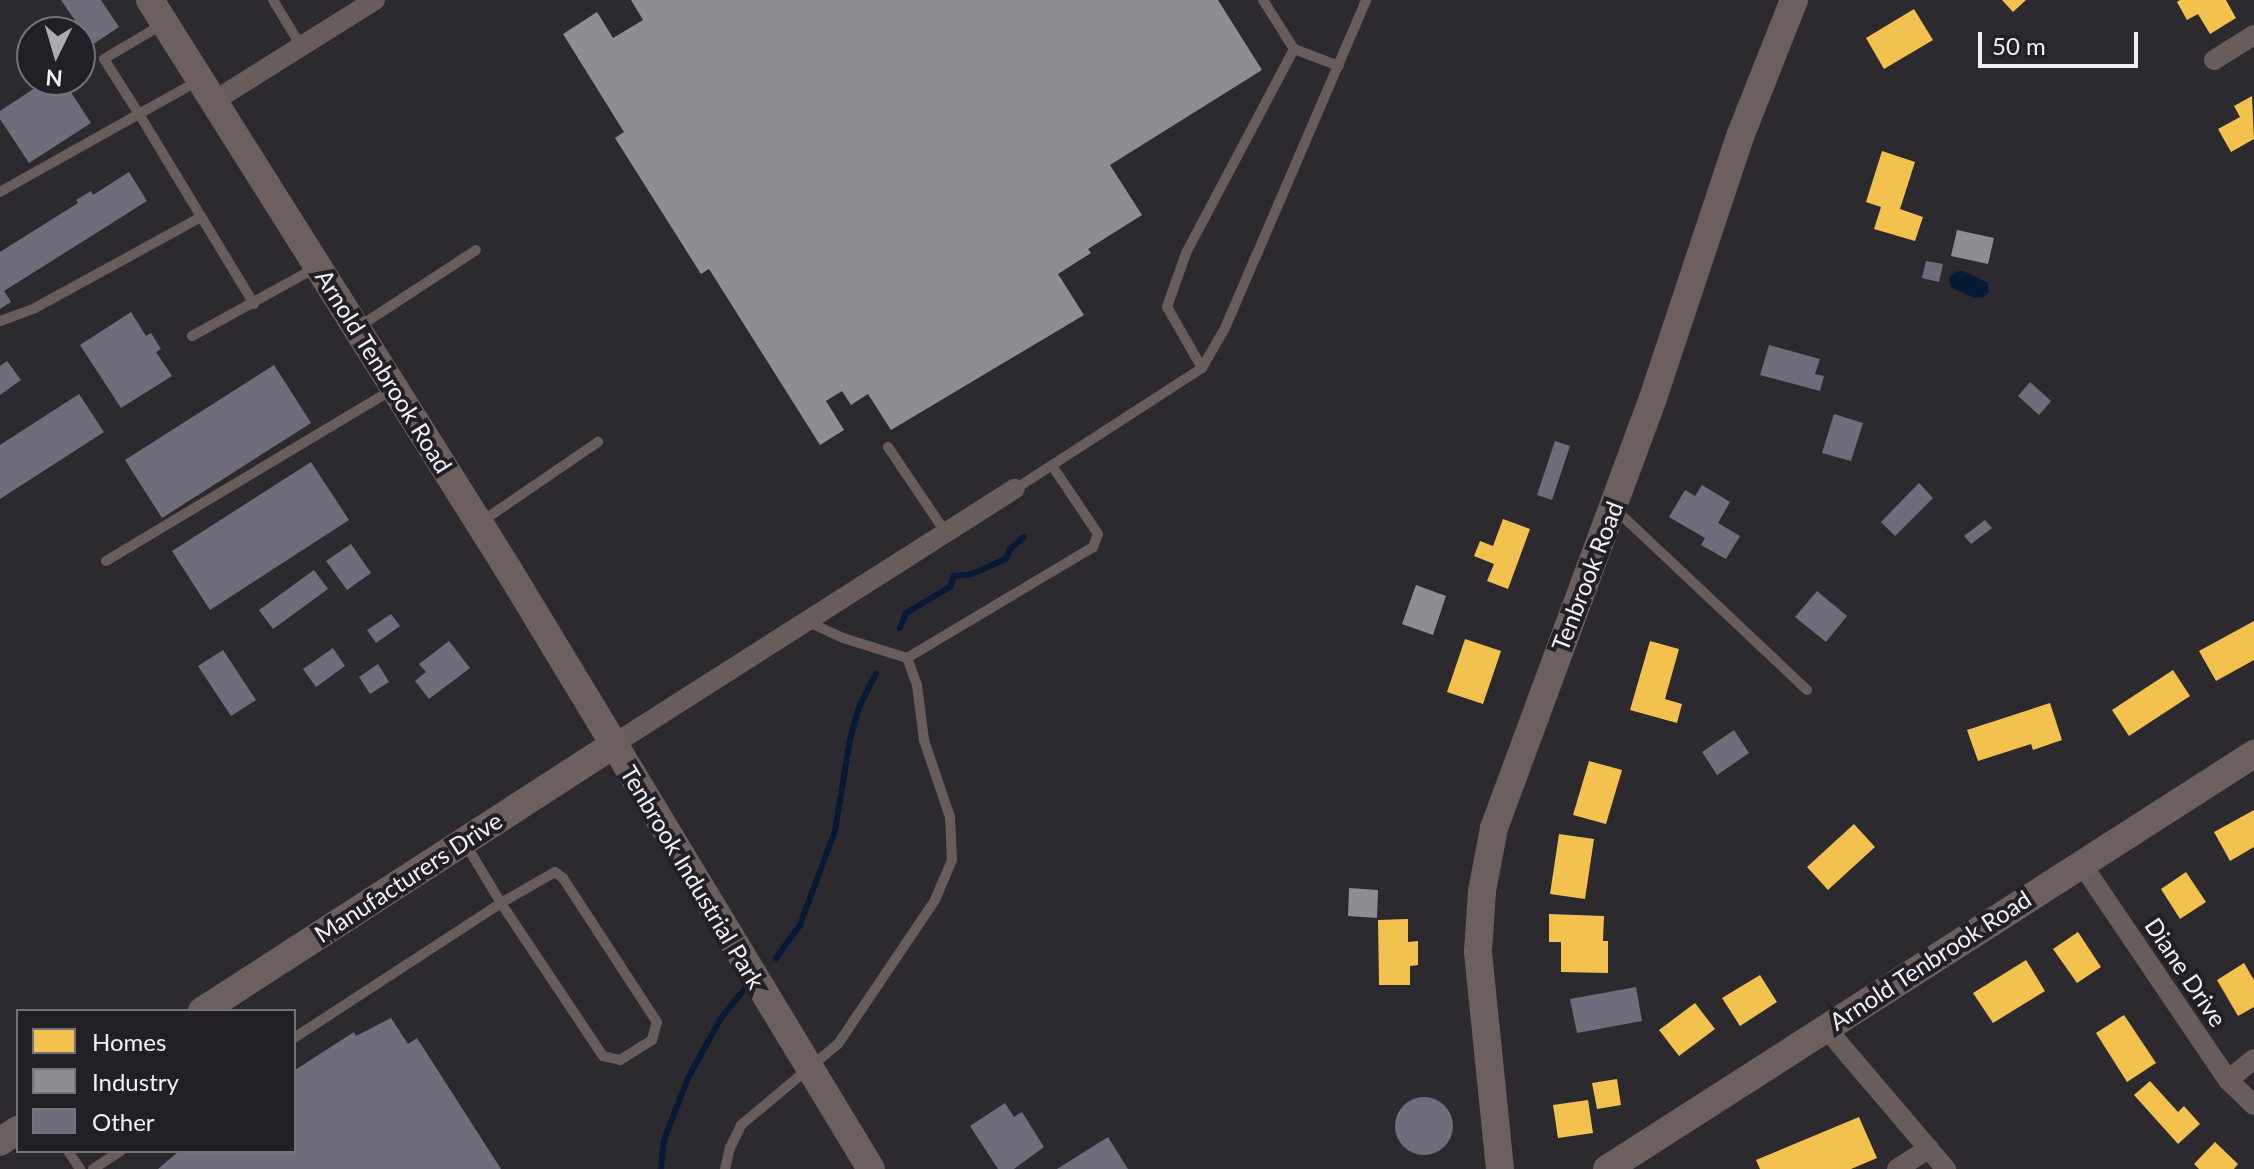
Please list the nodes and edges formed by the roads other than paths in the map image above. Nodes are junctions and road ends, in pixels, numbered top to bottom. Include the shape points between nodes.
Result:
1 (273, 0) edge
2 (375, 0) edge
3 (1263, 0) edge
4 (1366, 0) edge
5 (1794, 0) edge
6 (157, 12) edge
7 (2254, 35) edge
8 (301, 46) junction
9 (1294, 49) junction
10 (2214, 60) dead end
11 (1339, 66) junction
12 (207, 90) junction
13 (139, 114) junction
14 (0, 192) edge
15 (201, 217) junction
16 (476, 250) dead end
17 (319, 266) junction
18 (254, 304) junction
19 (0, 321) edge
20 (357, 328) junction
21 (192, 336) dead end
22 (1202, 368) junction
23 (393, 389) junction
24 (598, 442) dead end
25 (888, 447) dead end
26 (1053, 467) junction
27 (1015, 489) joint
28 (1613, 507) junction
29 (479, 523) junction
30 (946, 533) junction
31 (106, 561) dead end
32 (806, 622) junction
33 (907, 658) junction
34 (1807, 690) dead end
35 (614, 744) junction
36 (2254, 754) edge
37 (464, 841) junction
38 (2081, 863) junction
39 (501, 903) junction
40 (205, 1009) edge
41 (1825, 1027) junction
42 (296, 1037) edge
43 (2254, 1059) edge
44 (810, 1070) junction
45 (2228, 1080) junction
46 (2254, 1105) edge
47 (1929, 1148) junction
48 (118, 1153) edge
49 (1501, 1166) edge
50 (93, 1169) edge
51 (725, 1169) edge
52 (871, 1169) edge
53 (1607, 1169) edge
54 (1897, 1169) edge
55 (1946, 1169) edge

1 - 8 lane
2 - 8 street
3 - 9 lane
4 - 11 lane
5 - 28 street, Tenbrook Road via 1736,148
6 - 12 street, Arnold Tenbrook Road
6 - 13 lane via 104,59
7 - 10 street
8 - 12 street
9 - 11 lane
9 - 22 lane via 1186,253 1167,307
11 - 22 lane via 1225,328
12 - 13 lane
12 - 17 street, Arnold Tenbrook Road
13 - 14 lane
13 - 15 lane
15 - 18 lane
15 - 19 lane via 35,308
16 - 20 lane
17 - 18 lane
17 - 20 street, Arnold Tenbrook Road
18 - 21 lane
20 - 23 street, Arnold Tenbrook Road
22 - 26 lane
23 - 29 street, Arnold Tenbrook Road
23 - 31 lane
24 - 29 lane
25 - 30 lane
26 - 27 lane
26 - 33 lane via 1098,534 1093,547
27 - 30 street, Tenbrook Industrial Park
28 - 34 lane
28 - 49 street, Tenbrook Road via 1507,787 1485,870 1478,951
29 - 35 street, Arnold Tenbrook Road
30 - 32 street, Tenbrook Industrial Park
32 - 33 lane
32 - 35 street, Tenbrook Industrial Park
33 - 44 lane via 917,685 924,740 950,817 952,860 935,900 838,1044
35 - 37 street, Manufacturers Drive
35 - 44 street, Tenbrook Industrial Park
36 - 38 street, Arnold Tenbrook Road
37 - 39 lane
37 - 40 street, Manufacturers Drive
38 - 41 street, Arnold Tenbrook Road
38 - 45 street, Diane Drive
39 - 39 lane via 603,1056 620,1060 652,1040 657,1022 563,878 547,874
39 - 42 lane
41 - 47 street
41 - 53 street, Arnold Tenbrook Road
43 - 45 street
44 - 51 lane via 741,1125
44 - 52 street, Tenbrook Industrial Park
45 - 46 street, Diane Drive
47 - 54 street
47 - 55 street
48 - 50 lane

